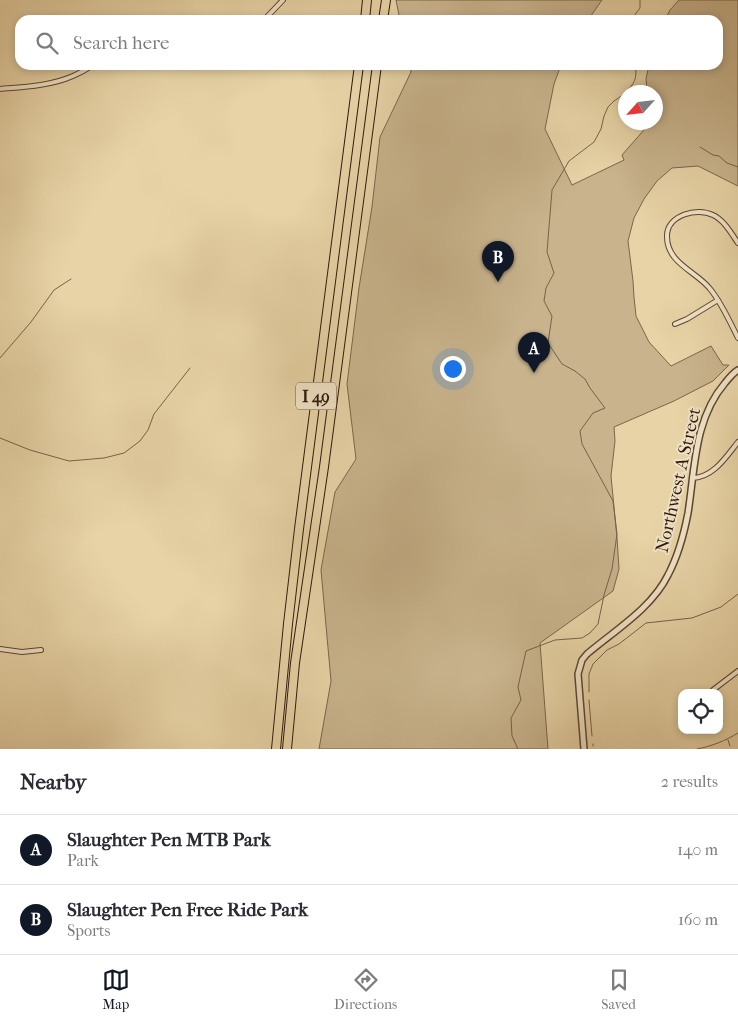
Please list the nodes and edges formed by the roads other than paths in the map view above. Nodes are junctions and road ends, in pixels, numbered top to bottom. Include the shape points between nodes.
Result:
1 (283, 0) edge
2 (367, 0) edge
3 (386, 0) edge
4 (269, 15) edge
5 (366, 15) edge
6 (384, 15) edge
7 (84, 70) edge
8 (358, 70) edge
9 (376, 70) edge
10 (0, 89) edge
11 (738, 243) edge
12 (718, 300) junction
13 (675, 324) dead end
14 (737, 335) edge
15 (738, 370) edge
16 (738, 442) edge
17 (692, 478) junction
18 (0, 649) edge
19 (41, 650) dead end
20 (738, 671) edge
21 (714, 689) edge
22 (276, 749) edge
23 (287, 749) edge
24 (584, 749) edge

1 - 4 street
2 - 5 highway
3 - 6 highway
7 - 10 street via 58,82
8 - 22 highway, I 49 via 299,529
9 - 23 highway, I 49 via 324,467 294,663
11 - 12 street via 722,221 712,214 697,211 680,216 670,224 668,246 675,258 704,282
12 - 13 street
12 - 14 street
15 - 17 street, Northwest A Street via 716,393 705,415
16 - 17 street via 716,469 705,476
17 - 24 street, Northwest A Street via 684,533 668,576 658,592 587,654 580,665
18 - 19 street
20 - 21 street

